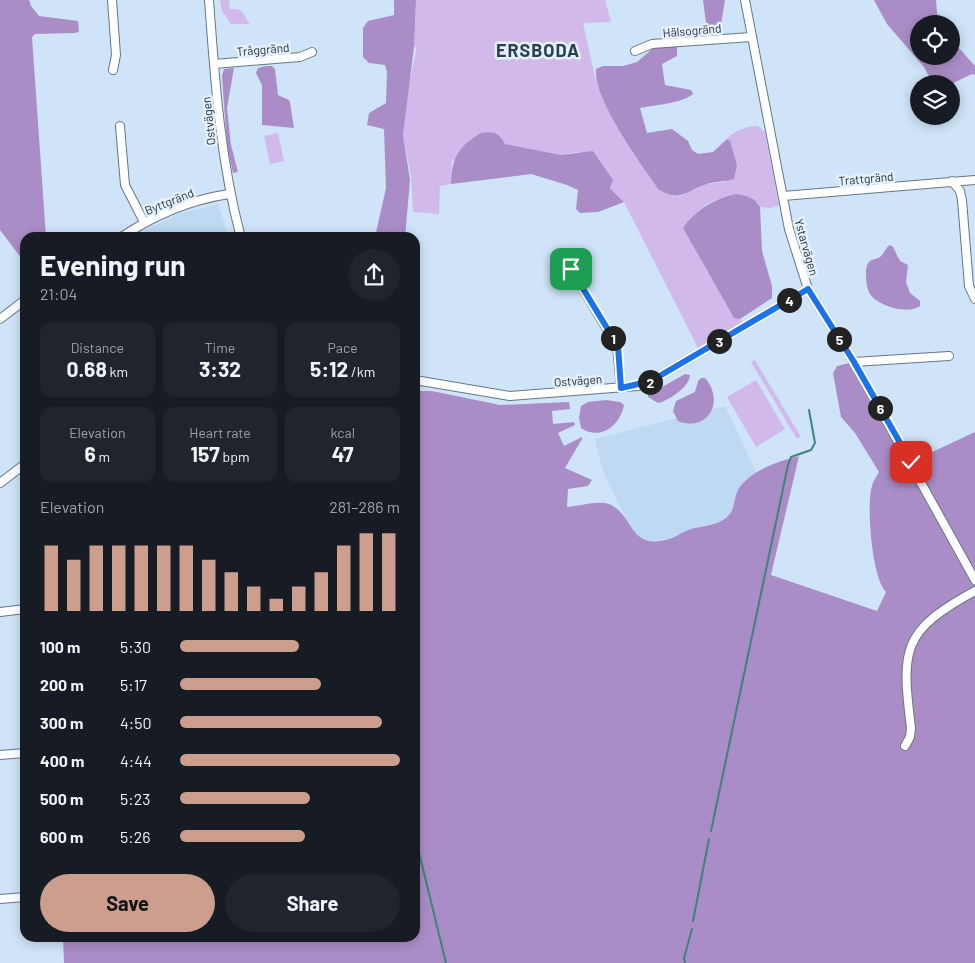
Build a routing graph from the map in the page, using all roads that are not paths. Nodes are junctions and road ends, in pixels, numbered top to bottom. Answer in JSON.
{"nodes":[{"id":1,"x":112,"y":0,"type":"edge"},
{"id":2,"x":210,"y":0,"type":"edge"},
{"id":3,"x":745,"y":0,"type":"edge"},
{"id":4,"x":752,"y":37,"type":"junction"},
{"id":5,"x":635,"y":51,"type":"dead end"},
{"id":6,"x":312,"y":52,"type":"dead end"},
{"id":7,"x":214,"y":64,"type":"junction"},
{"id":8,"x":113,"y":70,"type":"dead end"},
{"id":9,"x":120,"y":126,"type":"dead end"},
{"id":10,"x":975,"y":180,"type":"edge"},
{"id":11,"x":952,"y":181,"type":"junction"},
{"id":12,"x":229,"y":194,"type":"junction"},
{"id":13,"x":783,"y":196,"type":"junction"},
{"id":14,"x":144,"y":222,"type":"junction"},
{"id":15,"x":129,"y":232,"type":"edge"},
{"id":16,"x":239,"y":232,"type":"edge"},
{"id":17,"x":558,"y":256,"type":"dead end"},
{"id":18,"x":808,"y":289,"type":"junction"},
{"id":19,"x":975,"y":298,"type":"edge"},
{"id":20,"x":20,"y":304,"type":"edge"},
{"id":21,"x":0,"y":319,"type":"edge"},
{"id":22,"x":949,"y":356,"type":"dead end"},
{"id":23,"x":854,"y":362,"type":"junction"},
{"id":24,"x":420,"y":381,"type":"edge"},
{"id":25,"x":621,"y":388,"type":"junction"},
{"id":26,"x":20,"y":468,"type":"edge"},
{"id":27,"x":0,"y":483,"type":"edge"},
{"id":28,"x":975,"y":580,"type":"edge"},
{"id":29,"x":975,"y":591,"type":"edge"},
{"id":30,"x":20,"y":610,"type":"edge"},
{"id":31,"x":0,"y":612,"type":"edge"},
{"id":32,"x":905,"y":746,"type":"dead end"},
{"id":33,"x":20,"y":753,"type":"edge"},
{"id":34,"x":0,"y":755,"type":"edge"},
{"id":35,"x":20,"y":897,"type":"edge"},
{"id":36,"x":0,"y":899,"type":"edge"}],
"edges":[{"from":1,"to":8,"type":"street"},
{"from":2,"to":7,"type":"street","name":"Ostvägen"},
{"from":3,"to":4,"type":"street","name":"Ystarvägen"},
{"from":4,"to":5,"type":"street","name":"Hälsogränd"},
{"from":4,"to":13,"type":"street","name":"Ystarvägen"},
{"from":6,"to":7,"type":"street","name":"Tråggränd"},
{"from":7,"to":12,"type":"street","name":"Ostvägen"},
{"from":9,"to":14,"type":"street"},
{"from":10,"to":11,"type":"street","name":"Trattgränd"},
{"from":11,"to":13,"type":"street","name":"Trattgränd"},
{"from":11,"to":19,"type":"street"},
{"from":12,"to":14,"type":"street","name":"Byttgränd"},
{"from":12,"to":16,"type":"street","name":"Ostvägen"},
{"from":13,"to":18,"type":"street","name":"Ystarvägen"},
{"from":14,"to":15,"type":"street","name":"Byttgränd"},
{"from":17,"to":25,"type":"street"},
{"from":18,"to":23,"type":"street","name":"Ystarvägen"},
{"from":18,"to":25,"type":"street","name":"Ostvägen"},
{"from":20,"to":21,"type":"street"},
{"from":22,"to":23,"type":"street"},
{"from":23,"to":28,"type":"street","name":"Ystarvägen"},
{"from":24,"to":25,"type":"street","name":"Ostvägen"},
{"from":26,"to":27,"type":"street"},
{"from":29,"to":32,"type":"street"},
{"from":30,"to":31,"type":"street"},
{"from":33,"to":34,"type":"street"},
{"from":35,"to":36,"type":"street"}]}
